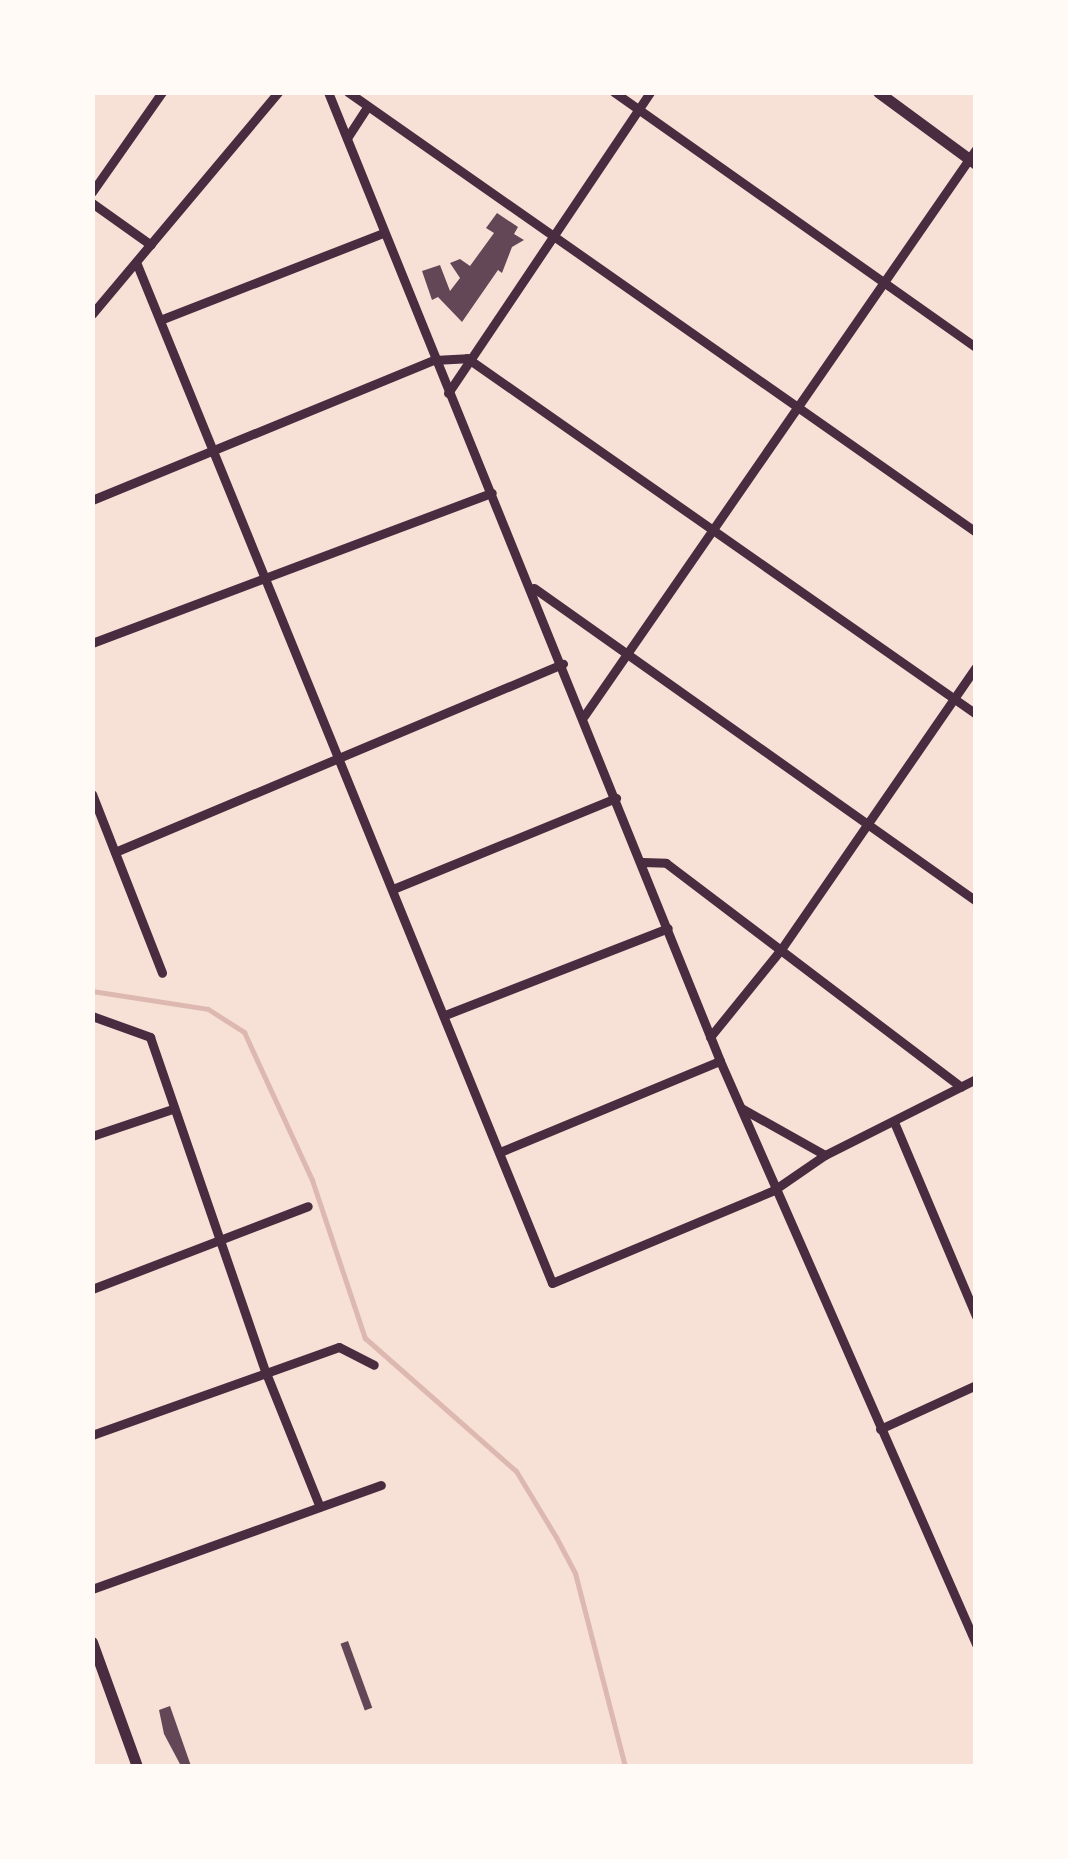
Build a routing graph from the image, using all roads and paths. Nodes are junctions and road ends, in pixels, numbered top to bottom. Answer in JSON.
{"nodes":[{"id":1,"x":162,"y":92,"type":"edge"},
{"id":2,"x":278,"y":92,"type":"edge"},
{"id":3,"x":328,"y":92,"type":"edge"},
{"id":4,"x":348,"y":92,"type":"edge"},
{"id":5,"x":614,"y":92,"type":"edge"},
{"id":6,"x":650,"y":92,"type":"edge"},
{"id":7,"x":878,"y":92,"type":"edge"},
{"id":8,"x":367,"y":107,"type":"junction"},
{"id":9,"x":638,"y":110,"type":"junction"},
{"id":10,"x":347,"y":138,"type":"junction"},
{"id":11,"x":973,"y":157,"type":"edge"},
{"id":12,"x":92,"y":192,"type":"edge"},
{"id":13,"x":92,"y":203,"type":"edge"},
{"id":14,"x":553,"y":231,"type":"junction"},
{"id":15,"x":381,"y":234,"type":"junction"},
{"id":16,"x":151,"y":245,"type":"junction"},
{"id":17,"x":136,"y":262,"type":"junction"},
{"id":18,"x":883,"y":283,"type":"junction"},
{"id":19,"x":92,"y":314,"type":"edge"},
{"id":20,"x":160,"y":320,"type":"junction"},
{"id":21,"x":976,"y":347,"type":"edge"},
{"id":22,"x":467,"y":358,"type":"junction"},
{"id":23,"x":434,"y":360,"type":"junction"},
{"id":24,"x":448,"y":393,"type":"junction"},
{"id":25,"x":797,"y":407,"type":"junction"},
{"id":26,"x":214,"y":454,"type":"junction"},
{"id":27,"x":492,"y":493,"type":"junction"},
{"id":28,"x":92,"y":500,"type":"edge"},
{"id":29,"x":712,"y":531,"type":"junction"},
{"id":30,"x":976,"y":532,"type":"edge"},
{"id":31,"x":264,"y":578,"type":"junction"},
{"id":32,"x":532,"y":586,"type":"junction"},
{"id":33,"x":92,"y":643,"type":"edge"},
{"id":34,"x":628,"y":652,"type":"junction"},
{"id":35,"x":564,"y":664,"type":"junction"},
{"id":36,"x":976,"y":667,"type":"edge"},
{"id":37,"x":953,"y":698,"type":"junction"},
{"id":38,"x":976,"y":714,"type":"edge"},
{"id":39,"x":584,"y":716,"type":"junction"},
{"id":40,"x":338,"y":756,"type":"junction"},
{"id":41,"x":92,"y":794,"type":"edge"},
{"id":42,"x":616,"y":798,"type":"junction"},
{"id":43,"x":867,"y":824,"type":"junction"},
{"id":44,"x":115,"y":852,"type":"junction"},
{"id":45,"x":642,"y":862,"type":"junction"},
{"id":46,"x":392,"y":890,"type":"junction"},
{"id":47,"x":976,"y":901,"type":"edge"},
{"id":48,"x":668,"y":928,"type":"junction"},
{"id":49,"x":782,"y":948,"type":"junction"},
{"id":50,"x":162,"y":973,"type":"dead end"},
{"id":51,"x":445,"y":1014,"type":"junction"},
{"id":52,"x":92,"y":1016,"type":"edge"},
{"id":53,"x":710,"y":1037,"type":"junction"},
{"id":54,"x":720,"y":1061,"type":"junction"},
{"id":55,"x":976,"y":1079,"type":"edge"},
{"id":56,"x":961,"y":1087,"type":"junction"},
{"id":57,"x":741,"y":1108,"type":"junction"},
{"id":58,"x":172,"y":1109,"type":"junction"},
{"id":59,"x":894,"y":1122,"type":"junction"},
{"id":60,"x":92,"y":1136,"type":"edge"},
{"id":61,"x":500,"y":1152,"type":"junction"},
{"id":62,"x":825,"y":1155,"type":"junction"},
{"id":63,"x":774,"y":1190,"type":"junction"},
{"id":64,"x":308,"y":1206,"type":"dead end"},
{"id":65,"x":221,"y":1242,"type":"junction"},
{"id":66,"x":92,"y":1289,"type":"edge"},
{"id":67,"x":976,"y":1316,"type":"edge"},
{"id":68,"x":374,"y":1365,"type":"dead end"},
{"id":69,"x":266,"y":1373,"type":"junction"},
{"id":70,"x":976,"y":1384,"type":"edge"},
{"id":71,"x":880,"y":1430,"type":"junction"},
{"id":72,"x":92,"y":1435,"type":"edge"},
{"id":73,"x":381,"y":1485,"type":"dead end"},
{"id":74,"x":320,"y":1507,"type":"junction"},
{"id":75,"x":92,"y":1589,"type":"edge"},
{"id":76,"x":92,"y":1642,"type":"edge"},
{"id":77,"x":976,"y":1644,"type":"edge"},
{"id":78,"x":137,"y":1766,"type":"edge"}],
"edges":[{"from":1,"to":12,"type":"street"},
{"from":2,"to":16,"type":"street"},
{"from":3,"to":10,"type":"street"},
{"from":4,"to":8,"type":"street"},
{"from":5,"to":9,"type":"street"},
{"from":6,"to":9,"type":"street"},
{"from":7,"to":11,"type":"street"},
{"from":8,"to":10,"type":"street"},
{"from":8,"to":14,"type":"street"},
{"from":9,"to":14,"type":"street"},
{"from":9,"to":18,"type":"street"},
{"from":10,"to":15,"type":"street"},
{"from":11,"to":18,"type":"street"},
{"from":13,"to":16,"type":"street"},
{"from":14,"to":22,"type":"street"},
{"from":14,"to":25,"type":"street"},
{"from":15,"to":20,"type":"street"},
{"from":15,"to":23,"type":"street"},
{"from":16,"to":17,"type":"street"},
{"from":17,"to":19,"type":"street"},
{"from":17,"to":20,"type":"street"},
{"from":18,"to":21,"type":"street"},
{"from":18,"to":25,"type":"street"},
{"from":20,"to":26,"type":"street"},
{"from":22,"to":23,"type":"street"},
{"from":22,"to":24,"type":"street"},
{"from":22,"to":29,"type":"street"},
{"from":23,"to":24,"type":"street"},
{"from":23,"to":26,"type":"street"},
{"from":24,"to":27,"type":"street"},
{"from":25,"to":29,"type":"street"},
{"from":25,"to":30,"type":"street"},
{"from":26,"to":28,"type":"street"},
{"from":26,"to":31,"type":"street"},
{"from":27,"to":31,"type":"street"},
{"from":27,"to":32,"type":"street"},
{"from":29,"to":34,"type":"street"},
{"from":29,"to":37,"type":"street"},
{"from":31,"to":33,"type":"street"},
{"from":31,"to":40,"type":"street"},
{"from":32,"to":34,"type":"street"},
{"from":32,"to":35,"type":"street"},
{"from":34,"to":39,"type":"street"},
{"from":34,"to":43,"type":"street"},
{"from":35,"to":39,"type":"street"},
{"from":35,"to":40,"type":"street"},
{"from":36,"to":37,"type":"street"},
{"from":37,"to":38,"type":"street"},
{"from":37,"to":43,"type":"street"},
{"from":39,"to":42,"type":"street"},
{"from":40,"to":44,"type":"street"},
{"from":40,"to":46,"type":"street"},
{"from":41,"to":44,"type":"street"},
{"from":42,"to":45,"type":"street"},
{"from":42,"to":46,"type":"street"},
{"from":43,"to":47,"type":"street"},
{"from":43,"to":49,"type":"street"},
{"from":44,"to":50,"type":"street"},
{"from":45,"to":48,"type":"street"},
{"from":45,"to":49,"type":"street"},
{"from":46,"to":51,"type":"street"},
{"from":48,"to":51,"type":"street"},
{"from":48,"to":53,"type":"street"},
{"from":49,"to":53,"type":"street"},
{"from":49,"to":56,"type":"street"},
{"from":51,"to":61,"type":"street"},
{"from":52,"to":58,"type":"street"},
{"from":53,"to":54,"type":"street"},
{"from":54,"to":57,"type":"street"},
{"from":54,"to":61,"type":"street"},
{"from":55,"to":56,"type":"street"},
{"from":56,"to":59,"type":"street"},
{"from":57,"to":62,"type":"street"},
{"from":57,"to":63,"type":"street"},
{"from":58,"to":60,"type":"street"},
{"from":58,"to":65,"type":"street"},
{"from":59,"to":62,"type":"street"},
{"from":59,"to":67,"type":"street"},
{"from":61,"to":63,"type":"street"},
{"from":62,"to":63,"type":"street"},
{"from":63,"to":71,"type":"street"},
{"from":64,"to":65,"type":"street"},
{"from":65,"to":66,"type":"street"},
{"from":65,"to":69,"type":"street"},
{"from":68,"to":69,"type":"street"},
{"from":69,"to":72,"type":"street"},
{"from":69,"to":74,"type":"street"},
{"from":70,"to":71,"type":"street"},
{"from":71,"to":77,"type":"street"},
{"from":73,"to":74,"type":"street"},
{"from":74,"to":75,"type":"street"},
{"from":76,"to":78,"type":"street"}]}
